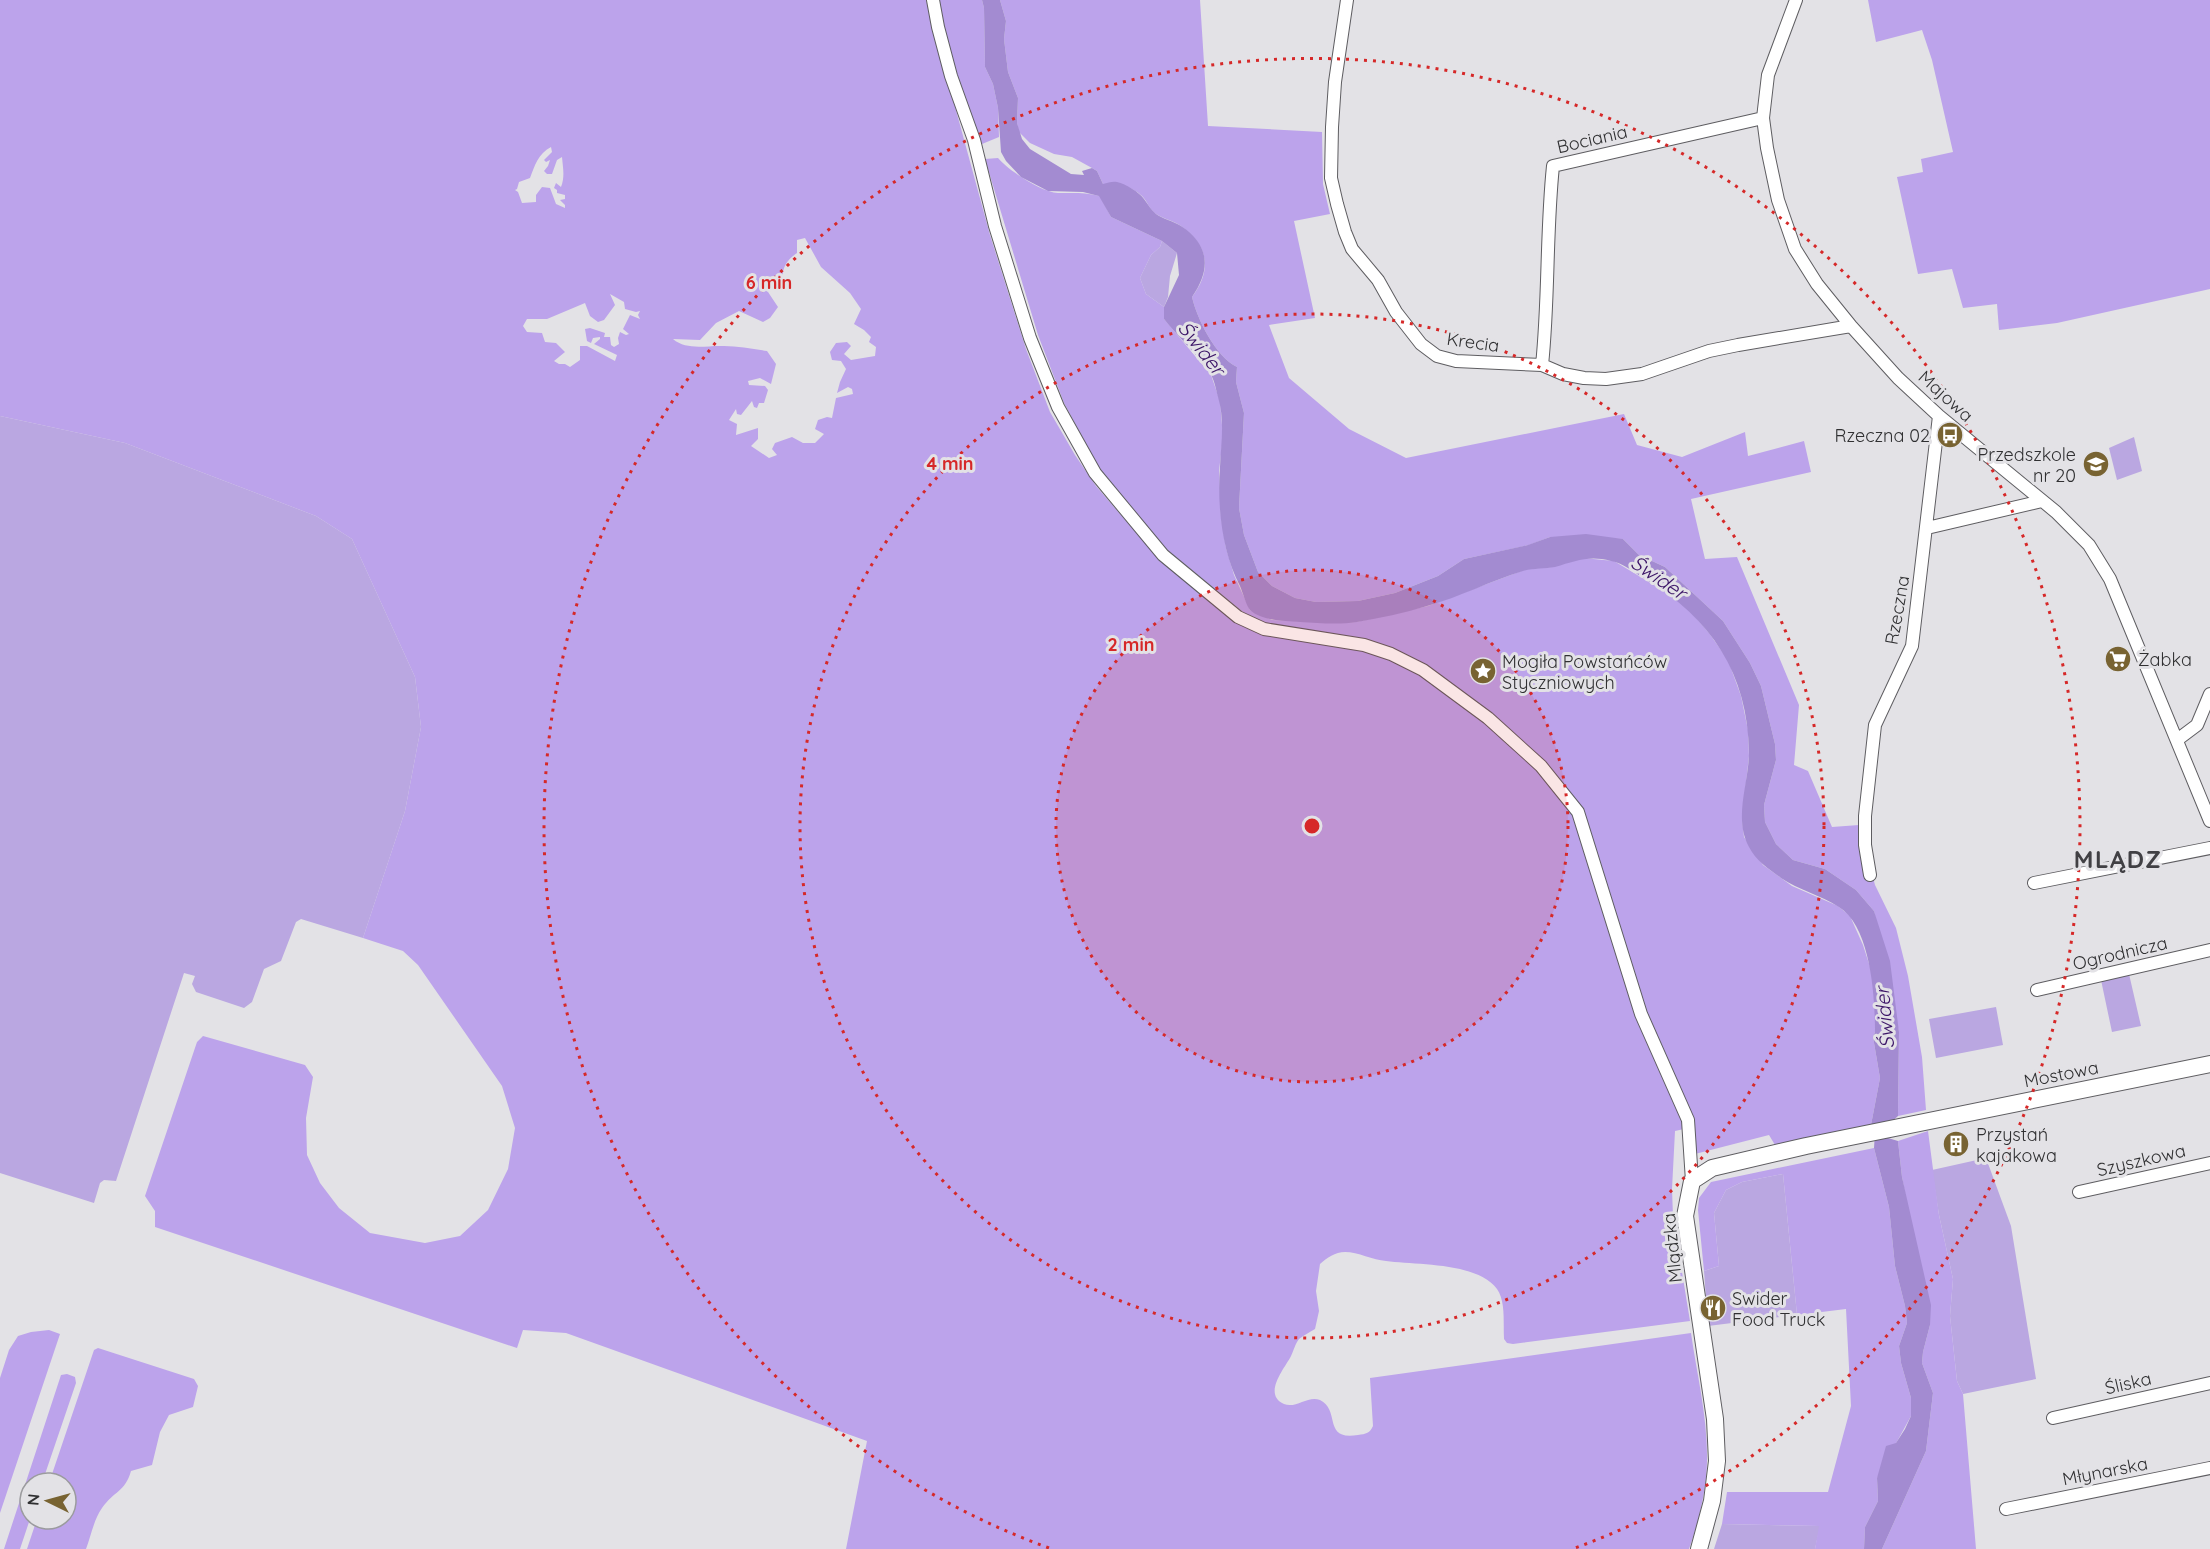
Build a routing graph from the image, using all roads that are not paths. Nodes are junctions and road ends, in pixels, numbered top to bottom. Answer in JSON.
{"nodes":[{"id":1,"x":933,"y":0,"type":"edge"},
{"id":2,"x":1347,"y":0,"type":"edge"},
{"id":3,"x":1796,"y":0,"type":"edge"},
{"id":4,"x":1763,"y":118,"type":"junction"},
{"id":5,"x":1851,"y":326,"type":"junction"},
{"id":6,"x":1542,"y":365,"type":"junction"},
{"id":7,"x":1939,"y":416,"type":"junction"},
{"id":8,"x":2042,"y":501,"type":"junction"},
{"id":9,"x":1927,"y":528,"type":"junction"},
{"id":10,"x":2210,"y":694,"type":"edge"},
{"id":11,"x":2177,"y":740,"type":"junction"},
{"id":12,"x":2210,"y":821,"type":"edge"},
{"id":13,"x":2210,"y":848,"type":"edge"},
{"id":14,"x":1870,"y":875,"type":"dead end"},
{"id":15,"x":2034,"y":883,"type":"dead end"},
{"id":16,"x":2210,"y":950,"type":"edge"},
{"id":17,"x":2037,"y":990,"type":"dead end"},
{"id":18,"x":2210,"y":1064,"type":"edge"},
{"id":19,"x":2210,"y":1163,"type":"edge"},
{"id":20,"x":1692,"y":1181,"type":"junction"},
{"id":21,"x":2079,"y":1192,"type":"dead end"},
{"id":22,"x":2210,"y":1383,"type":"edge"},
{"id":23,"x":2053,"y":1418,"type":"dead end"},
{"id":24,"x":2210,"y":1468,"type":"edge"},
{"id":25,"x":2006,"y":1509,"type":"dead end"},
{"id":26,"x":1699,"y":1549,"type":"edge"}],
"edges":[{"from":1,"to":20,"type":"street"},
{"from":2,"to":6,"type":"street","name":"Krecia"},
{"from":3,"to":4,"type":"street","name":"Majowa"},
{"from":4,"to":5,"type":"street","name":"Majowa"},
{"from":4,"to":6,"type":"street","name":"Bociania"},
{"from":5,"to":6,"type":"street","name":"Krecia"},
{"from":5,"to":7,"type":"street","name":"Majowa"},
{"from":7,"to":8,"type":"street","name":"Majowa"},
{"from":7,"to":9,"type":"street","name":"Rzeczna"},
{"from":8,"to":9,"type":"street"},
{"from":8,"to":11,"type":"street","name":"Majowa"},
{"from":9,"to":14,"type":"street","name":"Rzeczna"},
{"from":10,"to":11,"type":"street"},
{"from":11,"to":12,"type":"street","name":"Majowa"},
{"from":13,"to":15,"type":"street"},
{"from":16,"to":17,"type":"street","name":"Ogrodnicza"},
{"from":18,"to":20,"type":"street","name":"Mostowa"},
{"from":19,"to":21,"type":"street","name":"Szyszkowa"},
{"from":20,"to":26,"type":"street","name":"Mlądzka"},
{"from":22,"to":23,"type":"street","name":"Śliska"},
{"from":24,"to":25,"type":"street","name":"Młynarska"}]}
